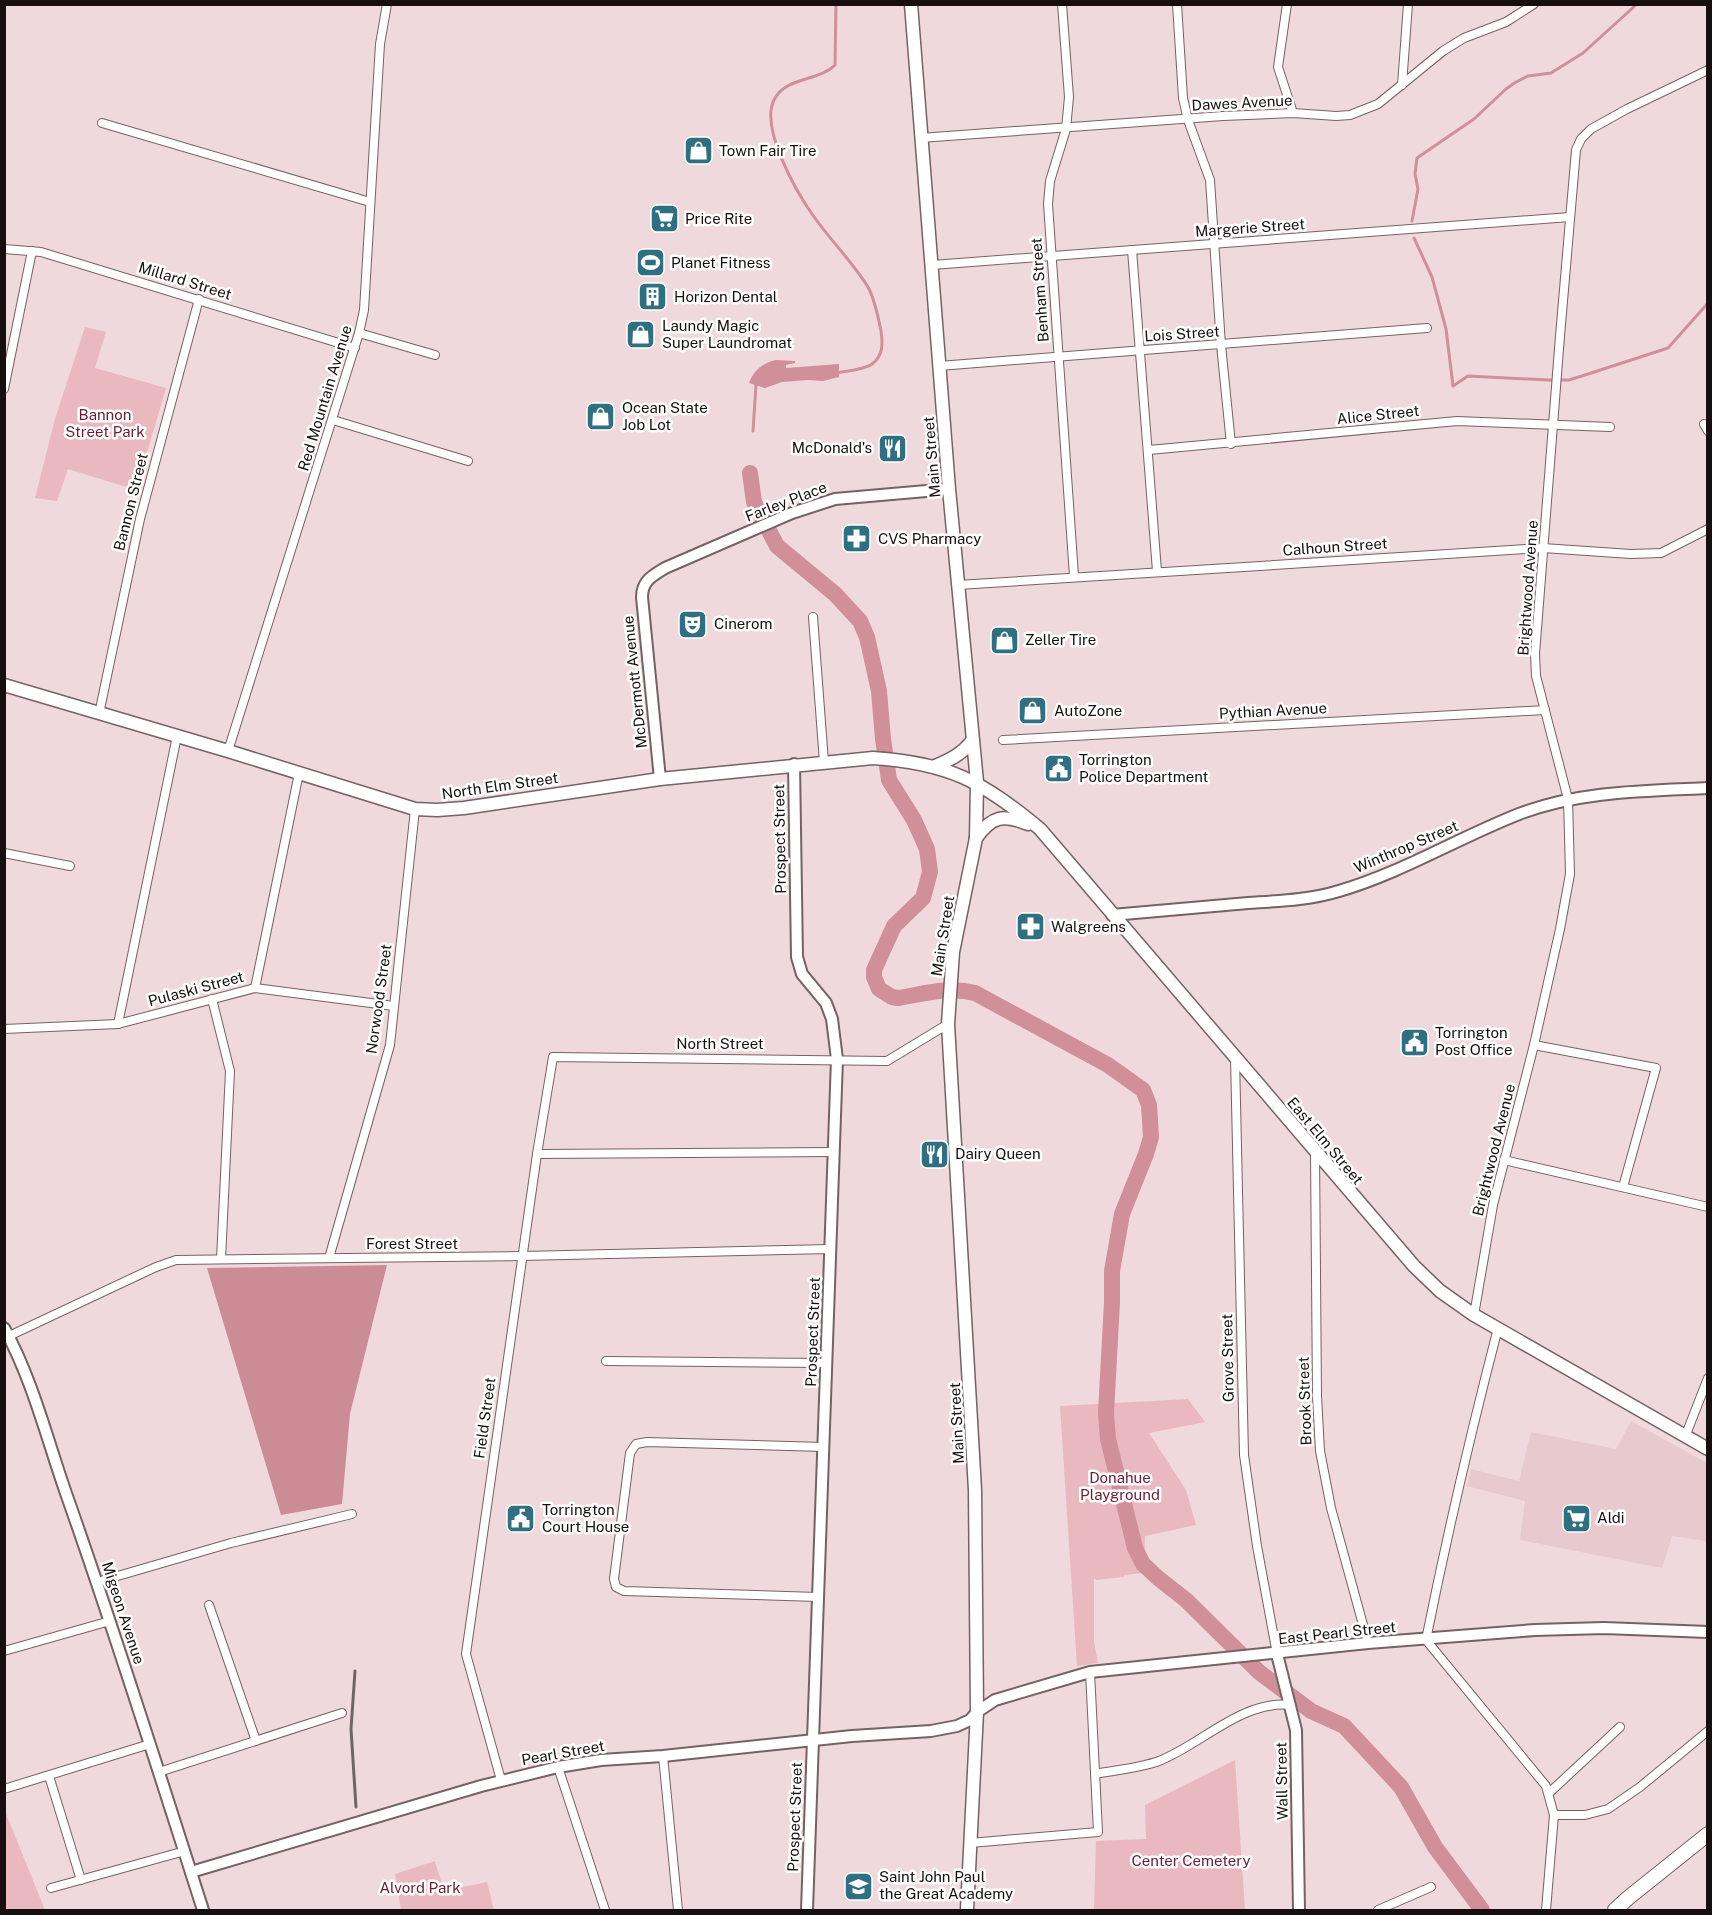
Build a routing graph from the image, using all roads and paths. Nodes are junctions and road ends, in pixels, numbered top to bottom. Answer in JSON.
{"nodes":[{"id":1,"x":387,"y":4,"type":"edge"},
{"id":2,"x":911,"y":4,"type":"edge"},
{"id":3,"x":1062,"y":4,"type":"edge"},
{"id":4,"x":1177,"y":4,"type":"edge"},
{"id":5,"x":1287,"y":4,"type":"edge"},
{"id":6,"x":1408,"y":4,"type":"edge"},
{"id":7,"x":1534,"y":4,"type":"edge"},
{"id":8,"x":1707,"y":70,"type":"edge"},
{"id":9,"x":1402,"y":85,"type":"junction"},
{"id":10,"x":1293,"y":113,"type":"junction"},
{"id":11,"x":1188,"y":120,"type":"junction"},
{"id":12,"x":102,"y":123,"type":"dead end"},
{"id":13,"x":1066,"y":129,"type":"junction"},
{"id":14,"x":920,"y":138,"type":"junction"},
{"id":15,"x":370,"y":202,"type":"junction"},
{"id":16,"x":1570,"y":217,"type":"junction"},
{"id":17,"x":1215,"y":245,"type":"junction"},
{"id":18,"x":4,"y":249,"type":"edge"},
{"id":19,"x":1132,"y":250,"type":"junction"},
{"id":20,"x":33,"y":251,"type":"junction"},
{"id":21,"x":1050,"y":256,"type":"junction"},
{"id":22,"x":932,"y":265,"type":"junction"},
{"id":23,"x":199,"y":299,"type":"junction"},
{"id":24,"x":1427,"y":328,"type":"dead end"},
{"id":25,"x":360,"y":333,"type":"junction"},
{"id":26,"x":1221,"y":345,"type":"junction"},
{"id":27,"x":355,"y":348,"type":"junction"},
{"id":28,"x":1141,"y":351,"type":"junction"},
{"id":29,"x":435,"y":355,"type":"dead end"},
{"id":30,"x":1058,"y":357,"type":"junction"},
{"id":31,"x":939,"y":366,"type":"junction"},
{"id":32,"x":4,"y":389,"type":"edge"},
{"id":33,"x":333,"y":420,"type":"junction"},
{"id":34,"x":1554,"y":426,"type":"junction"},
{"id":35,"x":1610,"y":427,"type":"dead end"},
{"id":36,"x":1231,"y":444,"type":"junction"},
{"id":37,"x":1149,"y":450,"type":"junction"},
{"id":38,"x":468,"y":461,"type":"dead end"},
{"id":39,"x":950,"y":489,"type":"junction"},
{"id":40,"x":1707,"y":529,"type":"edge"},
{"id":41,"x":1544,"y":548,"type":"junction"},
{"id":42,"x":1157,"y":572,"type":"junction"},
{"id":43,"x":1074,"y":576,"type":"junction"},
{"id":44,"x":645,"y":583,"type":"joint"},
{"id":45,"x":958,"y":585,"type":"junction"},
{"id":46,"x":813,"y":617,"type":"dead end"},
{"id":47,"x":4,"y":685,"type":"edge"},
{"id":48,"x":1545,"y":710,"type":"junction"},
{"id":49,"x":99,"y":714,"type":"junction"},
{"id":50,"x":177,"y":736,"type":"junction"},
{"id":51,"x":1003,"y":740,"type":"dead end"},
{"id":52,"x":972,"y":741,"type":"junction"},
{"id":53,"x":228,"y":751,"type":"junction"},
{"id":54,"x":824,"y":762,"type":"junction"},
{"id":55,"x":794,"y":764,"type":"junction"},
{"id":56,"x":935,"y":766,"type":"junction"},
{"id":57,"x":299,"y":773,"type":"junction"},
{"id":58,"x":660,"y":779,"type":"junction"},
{"id":59,"x":977,"y":783,"type":"junction"},
{"id":60,"x":1707,"y":788,"type":"edge"},
{"id":61,"x":1568,"y":799,"type":"junction"},
{"id":62,"x":415,"y":809,"type":"junction"},
{"id":63,"x":1040,"y":829,"type":"junction"},
{"id":64,"x":976,"y":838,"type":"junction"},
{"id":65,"x":4,"y":854,"type":"edge"},
{"id":66,"x":70,"y":866,"type":"dead end"},
{"id":67,"x":1112,"y":915,"type":"junction"},
{"id":68,"x":255,"y":988,"type":"junction"},
{"id":69,"x":212,"y":999,"type":"junction"},
{"id":70,"x":394,"y":1006,"type":"junction"},
{"id":71,"x":118,"y":1023,"type":"junction"},
{"id":72,"x":948,"y":1024,"type":"junction"},
{"id":73,"x":4,"y":1029,"type":"edge"},
{"id":74,"x":1534,"y":1045,"type":"junction"},
{"id":75,"x":553,"y":1057,"type":"joint"},
{"id":76,"x":1234,"y":1058,"type":"junction"},
{"id":77,"x":837,"y":1059,"type":"junction"},
{"id":78,"x":834,"y":1152,"type":"junction"},
{"id":79,"x":1315,"y":1152,"type":"junction"},
{"id":80,"x":537,"y":1154,"type":"junction"},
{"id":81,"x":1504,"y":1160,"type":"junction"},
{"id":82,"x":1623,"y":1187,"type":"junction"},
{"id":83,"x":1707,"y":1207,"type":"edge"},
{"id":84,"x":831,"y":1250,"type":"junction"},
{"id":85,"x":522,"y":1256,"type":"junction"},
{"id":86,"x":221,"y":1258,"type":"junction"},
{"id":87,"x":329,"y":1258,"type":"junction"},
{"id":88,"x":1474,"y":1315,"type":"junction"},
{"id":89,"x":1498,"y":1328,"type":"junction"},
{"id":90,"x":7,"y":1332,"type":"edge"},
{"id":91,"x":606,"y":1361,"type":"dead end"},
{"id":92,"x":826,"y":1363,"type":"junction"},
{"id":93,"x":1707,"y":1378,"type":"edge"},
{"id":94,"x":1685,"y":1437,"type":"junction"},
{"id":95,"x":824,"y":1447,"type":"junction"},
{"id":96,"x":1707,"y":1449,"type":"edge"},
{"id":97,"x":352,"y":1514,"type":"dead end"},
{"id":98,"x":97,"y":1582,"type":"junction"},
{"id":99,"x":818,"y":1598,"type":"junction"},
{"id":100,"x":209,"y":1605,"type":"dead end"},
{"id":101,"x":110,"y":1621,"type":"junction"},
{"id":102,"x":1707,"y":1631,"type":"edge"},
{"id":103,"x":1426,"y":1640,"type":"junction"},
{"id":104,"x":1368,"y":1643,"type":"junction"},
{"id":105,"x":4,"y":1651,"type":"edge"},
{"id":106,"x":1277,"y":1654,"type":"junction"},
{"id":107,"x":1090,"y":1672,"type":"junction"},
{"id":108,"x":1290,"y":1704,"type":"junction"},
{"id":109,"x":977,"y":1712,"type":"junction"},
{"id":110,"x":342,"y":1713,"type":"dead end"},
{"id":111,"x":1620,"y":1726,"type":"dead end"},
{"id":112,"x":1707,"y":1731,"type":"edge"},
{"id":113,"x":256,"y":1741,"type":"junction"},
{"id":114,"x":812,"y":1741,"type":"junction"},
{"id":115,"x":150,"y":1744,"type":"junction"},
{"id":116,"x":663,"y":1756,"type":"junction"},
{"id":117,"x":558,"y":1767,"type":"junction"},
{"id":118,"x":159,"y":1772,"type":"junction"},
{"id":119,"x":1095,"y":1774,"type":"junction"},
{"id":120,"x":48,"y":1776,"type":"junction"},
{"id":121,"x":501,"y":1780,"type":"junction"},
{"id":122,"x":4,"y":1789,"type":"edge"},
{"id":123,"x":1549,"y":1793,"type":"junction"},
{"id":124,"x":1554,"y":1815,"type":"junction"},
{"id":125,"x":1707,"y":1834,"type":"edge"},
{"id":126,"x":970,"y":1843,"type":"junction"},
{"id":127,"x":185,"y":1851,"type":"junction"},
{"id":128,"x":191,"y":1872,"type":"junction"},
{"id":129,"x":81,"y":1880,"type":"junction"},
{"id":130,"x":1431,"y":1887,"type":"dead end"},
{"id":131,"x":51,"y":1888,"type":"dead end"},
{"id":132,"x":203,"y":1911,"type":"edge"},
{"id":133,"x":605,"y":1911,"type":"edge"},
{"id":134,"x":678,"y":1911,"type":"edge"},
{"id":135,"x":807,"y":1911,"type":"edge"},
{"id":136,"x":967,"y":1911,"type":"edge"},
{"id":137,"x":1299,"y":1911,"type":"edge"},
{"id":138,"x":1378,"y":1911,"type":"edge"},
{"id":139,"x":1546,"y":1911,"type":"edge"},
{"id":140,"x":1615,"y":1911,"type":"edge"}],
"edges":[{"from":1,"to":15,"type":"street","name":"Red Mountain Avenue"},
{"from":2,"to":14,"type":"main road","name":"Main Street"},
{"from":3,"to":13,"type":"street","name":"Benham Street"},
{"from":4,"to":11,"type":"street"},
{"from":5,"to":10,"type":"street"},
{"from":6,"to":9,"type":"street"},
{"from":7,"to":9,"type":"street","name":"Dawes Avenue"},
{"from":8,"to":16,"type":"street","name":"Brightwood Avenue"},
{"from":9,"to":10,"type":"street","name":"Dawes Avenue"},
{"from":10,"to":11,"type":"street","name":"Dawes Avenue"},
{"from":11,"to":13,"type":"street","name":"Dawes Avenue"},
{"from":11,"to":17,"type":"street"},
{"from":12,"to":15,"type":"street"},
{"from":13,"to":14,"type":"street","name":"Dawes Avenue"},
{"from":13,"to":21,"type":"street","name":"Benham Street"},
{"from":14,"to":22,"type":"main road","name":"Main Street"},
{"from":15,"to":25,"type":"street","name":"Red Mountain Avenue"},
{"from":16,"to":17,"type":"street","name":"Margerie Street"},
{"from":16,"to":34,"type":"street","name":"Brightwood Avenue"},
{"from":17,"to":19,"type":"street","name":"Margerie Street"},
{"from":17,"to":26,"type":"street"},
{"from":18,"to":20,"type":"street","name":"Millard Street"},
{"from":19,"to":21,"type":"street","name":"Margerie Street"},
{"from":19,"to":28,"type":"street"},
{"from":20,"to":23,"type":"street","name":"Millard Street"},
{"from":20,"to":32,"type":"street"},
{"from":21,"to":22,"type":"street","name":"Margerie Street"},
{"from":21,"to":30,"type":"street","name":"Benham Street"},
{"from":22,"to":31,"type":"main road","name":"Main Street"},
{"from":23,"to":27,"type":"street","name":"Millard Street"},
{"from":23,"to":49,"type":"street","name":"Bannon Street"},
{"from":24,"to":26,"type":"street","name":"Lois Street"},
{"from":25,"to":27,"type":"street","name":"Red Mountain Avenue"},
{"from":25,"to":29,"type":"street"},
{"from":26,"to":28,"type":"street","name":"Lois Street"},
{"from":26,"to":36,"type":"street"},
{"from":27,"to":33,"type":"street","name":"Red Mountain Avenue"},
{"from":28,"to":30,"type":"street","name":"Lois Street"},
{"from":28,"to":37,"type":"street"},
{"from":30,"to":31,"type":"street","name":"Lois Street"},
{"from":30,"to":43,"type":"street","name":"Benham Street"},
{"from":31,"to":39,"type":"main road","name":"Main Street"},
{"from":33,"to":38,"type":"street"},
{"from":33,"to":53,"type":"street","name":"Red Mountain Avenue"},
{"from":34,"to":35,"type":"street","name":"Alice Street"},
{"from":34,"to":36,"type":"street","name":"Alice Street"},
{"from":34,"to":41,"type":"street","name":"Brightwood Avenue"},
{"from":36,"to":37,"type":"street","name":"Alice Street"},
{"from":37,"to":42,"type":"street"},
{"from":39,"to":44,"type":"street","name":"Farley Place"},
{"from":39,"to":45,"type":"main road","name":"Main Street"},
{"from":40,"to":41,"type":"street","name":"Calhoun Street"},
{"from":41,"to":42,"type":"street","name":"Calhoun Street"},
{"from":41,"to":48,"type":"street","name":"Brightwood Avenue"},
{"from":42,"to":43,"type":"street","name":"Calhoun Street"},
{"from":43,"to":45,"type":"street","name":"Calhoun Street"},
{"from":44,"to":58,"type":"street","name":"McDermott Avenue"},
{"from":45,"to":52,"type":"main road","name":"Main Street"},
{"from":46,"to":54,"type":"street"},
{"from":47,"to":49,"type":"main road","name":"North Elm Street"},
{"from":48,"to":51,"type":"street","name":"Pythian Avenue"},
{"from":48,"to":61,"type":"street","name":"Brightwood Avenue"},
{"from":49,"to":50,"type":"main road","name":"North Elm Street"},
{"from":50,"to":53,"type":"main road","name":"North Elm Street"},
{"from":50,"to":71,"type":"street"},
{"from":52,"to":56,"type":"main road"},
{"from":52,"to":59,"type":"main road","name":"Main Street"},
{"from":53,"to":57,"type":"main road","name":"North Elm Street"},
{"from":54,"to":55,"type":"main road","name":"North Elm Street"},
{"from":54,"to":56,"type":"main road","name":"North Elm Street"},
{"from":55,"to":58,"type":"main road","name":"North Elm Street"},
{"from":55,"to":77,"type":"street","name":"Prospect Street"},
{"from":56,"to":59,"type":"main road","name":"North Elm Street"},
{"from":57,"to":62,"type":"main road","name":"North Elm Street"},
{"from":57,"to":68,"type":"street"},
{"from":58,"to":62,"type":"main road","name":"North Elm Street"},
{"from":59,"to":63,"type":"main road","name":"East Elm Street"},
{"from":59,"to":64,"type":"main road","name":"Main Street"},
{"from":60,"to":61,"type":"street","name":"Winthrop Street"},
{"from":61,"to":67,"type":"street","name":"Winthrop Street"},
{"from":61,"to":74,"type":"street","name":"Brightwood Avenue"},
{"from":62,"to":70,"type":"street","name":"Norwood Street"},
{"from":63,"to":64,"type":"main road"},
{"from":63,"to":67,"type":"main road","name":"East Elm Street"},
{"from":64,"to":72,"type":"main road","name":"Main Street"},
{"from":65,"to":66,"type":"street"},
{"from":67,"to":76,"type":"main road","name":"East Elm Street"},
{"from":68,"to":69,"type":"street","name":"Pulaski Street"},
{"from":68,"to":70,"type":"street","name":"Pulaski Street"},
{"from":69,"to":71,"type":"street","name":"Pulaski Street"},
{"from":69,"to":86,"type":"street"},
{"from":70,"to":87,"type":"street","name":"Norwood Street"},
{"from":71,"to":73,"type":"street","name":"Pulaski Street"},
{"from":72,"to":77,"type":"street","name":"North Street"},
{"from":72,"to":109,"type":"main road","name":"Main Street"},
{"from":74,"to":81,"type":"street","name":"Brightwood Avenue"},
{"from":74,"to":82,"type":"street"},
{"from":75,"to":77,"type":"street","name":"North Street"},
{"from":75,"to":80,"type":"street","name":"Field Street"},
{"from":76,"to":79,"type":"main road","name":"East Elm Street"},
{"from":76,"to":106,"type":"street","name":"Grove Street"},
{"from":77,"to":78,"type":"street","name":"Prospect Street"},
{"from":78,"to":80,"type":"street"},
{"from":78,"to":84,"type":"street","name":"Prospect Street"},
{"from":79,"to":88,"type":"main road","name":"East Elm Street"},
{"from":79,"to":104,"type":"street","name":"Brook Street"},
{"from":80,"to":85,"type":"street","name":"Field Street"},
{"from":81,"to":82,"type":"street"},
{"from":81,"to":88,"type":"street","name":"Brightwood Avenue"},
{"from":82,"to":83,"type":"street"},
{"from":84,"to":85,"type":"street","name":"Forest Street"},
{"from":84,"to":92,"type":"street","name":"Prospect Street"},
{"from":85,"to":87,"type":"street","name":"Forest Street"},
{"from":85,"to":121,"type":"street","name":"Field Street"},
{"from":86,"to":87,"type":"street","name":"Forest Street"},
{"from":86,"to":90,"type":"street","name":"Forest Street"},
{"from":88,"to":89,"type":"main road","name":"East Elm Street"},
{"from":89,"to":94,"type":"main road","name":"East Elm Street"},
{"from":89,"to":103,"type":"street"},
{"from":90,"to":98,"type":"street","name":"Migeon Avenue"},
{"from":91,"to":92,"type":"street"},
{"from":92,"to":95,"type":"street","name":"Prospect Street"},
{"from":93,"to":94,"type":"street"},
{"from":94,"to":96,"type":"main road","name":"East Elm Street"},
{"from":95,"to":99,"type":"street","name":"Prospect Street"},
{"from":95,"to":99,"type":"street"},
{"from":97,"to":98,"type":"street"},
{"from":98,"to":101,"type":"street","name":"Migeon Avenue"},
{"from":99,"to":114,"type":"street","name":"Prospect Street"},
{"from":100,"to":113,"type":"street"},
{"from":101,"to":105,"type":"street"},
{"from":101,"to":115,"type":"street","name":"Migeon Avenue"},
{"from":102,"to":103,"type":"street","name":"East Pearl Street"},
{"from":103,"to":104,"type":"street","name":"East Pearl Street"},
{"from":103,"to":123,"type":"street"},
{"from":104,"to":106,"type":"street","name":"East Pearl Street"},
{"from":106,"to":107,"type":"street","name":"East Pearl Street"},
{"from":106,"to":108,"type":"street","name":"Wall Street"},
{"from":107,"to":109,"type":"street","name":"East Pearl Street"},
{"from":107,"to":119,"type":"street"},
{"from":108,"to":119,"type":"street"},
{"from":108,"to":137,"type":"street","name":"Wall Street"},
{"from":109,"to":114,"type":"street","name":"Pearl Street"},
{"from":109,"to":126,"type":"main road","name":"Main Street"},
{"from":110,"to":113,"type":"street"},
{"from":111,"to":123,"type":"street"},
{"from":112,"to":124,"type":"street"},
{"from":113,"to":118,"type":"street"},
{"from":114,"to":116,"type":"street","name":"Pearl Street"},
{"from":114,"to":135,"type":"street","name":"Prospect Street"},
{"from":115,"to":118,"type":"street","name":"Migeon Avenue"},
{"from":115,"to":120,"type":"street"},
{"from":116,"to":117,"type":"street","name":"Pearl Street"},
{"from":116,"to":134,"type":"street"},
{"from":117,"to":121,"type":"street","name":"Pearl Street"},
{"from":117,"to":133,"type":"street"},
{"from":118,"to":127,"type":"street","name":"Migeon Avenue"},
{"from":119,"to":126,"type":"street"},
{"from":120,"to":122,"type":"street"},
{"from":120,"to":129,"type":"street"},
{"from":121,"to":128,"type":"street","name":"Pearl Street"},
{"from":123,"to":124,"type":"street"},
{"from":124,"to":139,"type":"street"},
{"from":125,"to":140,"type":"highway"},
{"from":126,"to":136,"type":"main road","name":"Main Street"},
{"from":127,"to":128,"type":"street","name":"Migeon Avenue"},
{"from":127,"to":129,"type":"street"},
{"from":128,"to":132,"type":"street","name":"Migeon Avenue"},
{"from":129,"to":131,"type":"street"},
{"from":130,"to":138,"type":"street"}]}
